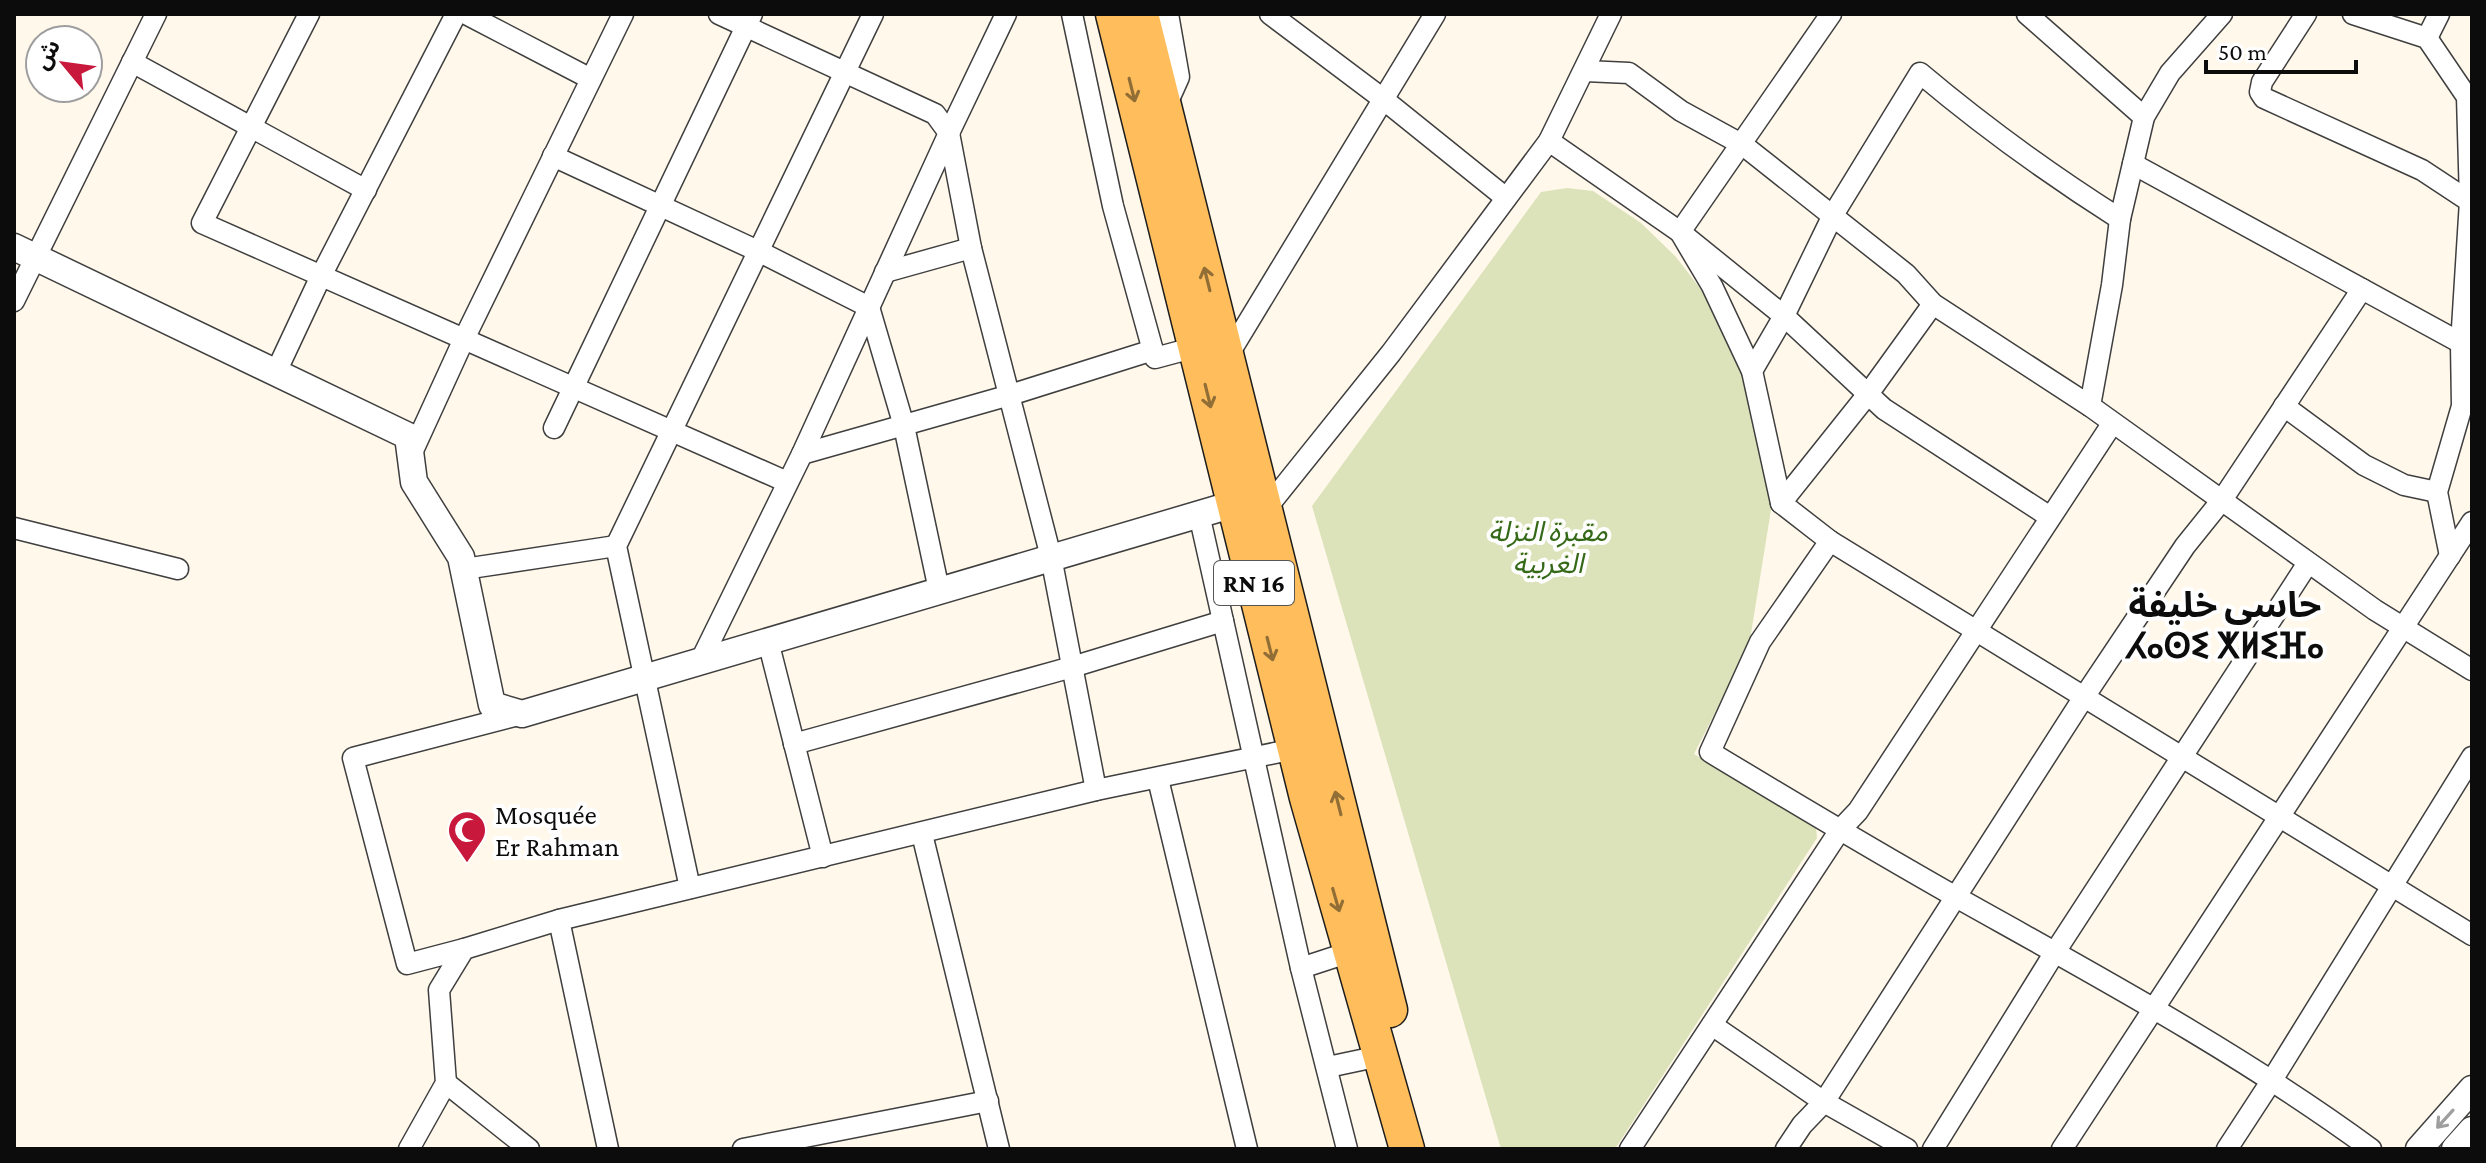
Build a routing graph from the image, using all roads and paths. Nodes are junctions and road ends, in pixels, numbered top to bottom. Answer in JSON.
{"nodes":[{"id":1,"x":156,"y":14,"type":"edge"},
{"id":2,"x":309,"y":14,"type":"edge"},
{"id":3,"x":456,"y":14,"type":"edge"},
{"id":4,"x":466,"y":14,"type":"edge"},
{"id":5,"x":623,"y":14,"type":"edge"},
{"id":6,"x":719,"y":14,"type":"edge"},
{"id":7,"x":873,"y":14,"type":"edge"},
{"id":8,"x":1006,"y":14,"type":"edge"},
{"id":9,"x":1072,"y":14,"type":"edge"},
{"id":10,"x":1113,"y":14,"type":"edge"},
{"id":11,"x":1141,"y":14,"type":"edge"},
{"id":12,"x":1168,"y":14,"type":"edge"},
{"id":13,"x":1270,"y":14,"type":"edge"},
{"id":14,"x":1435,"y":14,"type":"edge"},
{"id":15,"x":1611,"y":14,"type":"edge"},
{"id":16,"x":1831,"y":14,"type":"edge"},
{"id":17,"x":2027,"y":14,"type":"edge"},
{"id":18,"x":2222,"y":14,"type":"edge"},
{"id":19,"x":2306,"y":14,"type":"edge"},
{"id":20,"x":2353,"y":14,"type":"edge"},
{"id":21,"x":2439,"y":14,"type":"edge"},
{"id":22,"x":749,"y":21,"type":"edge"},
{"id":23,"x":2427,"y":38,"type":"junction"},
{"id":24,"x":132,"y":62,"type":"junction"},
{"id":25,"x":1585,"y":71,"type":"junction"},
{"id":26,"x":845,"y":73,"type":"junction"},
{"id":27,"x":591,"y":79,"type":"junction"},
{"id":28,"x":2470,"y":98,"type":"edge"},
{"id":29,"x":1383,"y":99,"type":"junction"},
{"id":30,"x":1165,"y":110,"type":"junction"},
{"id":31,"x":2144,"y":117,"type":"junction"},
{"id":32,"x":251,"y":128,"type":"junction"},
{"id":33,"x":949,"y":133,"type":"junction"},
{"id":34,"x":1549,"y":141,"type":"junction"},
{"id":35,"x":1743,"y":145,"type":"junction"},
{"id":36,"x":553,"y":156,"type":"junction"},
{"id":37,"x":2133,"y":164,"type":"junction"},
{"id":38,"x":366,"y":190,"type":"junction"},
{"id":39,"x":1506,"y":198,"type":"junction"},
{"id":40,"x":2471,"y":202,"type":"edge"},
{"id":41,"x":662,"y":205,"type":"junction"},
{"id":42,"x":1833,"y":215,"type":"junction"},
{"id":43,"x":2120,"y":219,"type":"junction"},
{"id":44,"x":1680,"y":232,"type":"junction"},
{"id":45,"x":971,"y":248,"type":"junction"},
{"id":46,"x":25,"y":252,"type":"edge"},
{"id":47,"x":760,"y":252,"type":"junction"},
{"id":48,"x":885,"y":272,"type":"junction"},
{"id":49,"x":321,"y":276,"type":"junction"},
{"id":50,"x":2362,"y":289,"type":"junction"},
{"id":51,"x":14,"y":301,"type":"edge"},
{"id":52,"x":1933,"y":304,"type":"junction"},
{"id":53,"x":869,"y":307,"type":"junction"},
{"id":54,"x":1784,"y":316,"type":"junction"},
{"id":55,"x":464,"y":339,"type":"junction"},
{"id":56,"x":2467,"y":346,"type":"edge"},
{"id":57,"x":1153,"y":350,"type":"junction"},
{"id":58,"x":1211,"y":352,"type":"junction"},
{"id":59,"x":1752,"y":371,"type":"junction"},
{"id":60,"x":276,"y":372,"type":"junction"},
{"id":61,"x":572,"y":387,"type":"junction"},
{"id":62,"x":1868,"y":394,"type":"junction"},
{"id":63,"x":1010,"y":395,"type":"junction"},
{"id":64,"x":2090,"y":406,"type":"junction"},
{"id":65,"x":2284,"y":406,"type":"junction"},
{"id":66,"x":2112,"y":424,"type":"junction"},
{"id":67,"x":904,"y":426,"type":"junction"},
{"id":68,"x":554,"y":428,"type":"dead end"},
{"id":69,"x":671,"y":430,"type":"junction"},
{"id":70,"x":802,"y":454,"type":"junction"},
{"id":71,"x":410,"y":457,"type":"junction"},
{"id":72,"x":787,"y":482,"type":"junction"},
{"id":73,"x":2437,"y":492,"type":"junction"},
{"id":74,"x":2222,"y":500,"type":"junction"},
{"id":75,"x":1781,"y":503,"type":"junction"},
{"id":76,"x":1250,"y":507,"type":"junction"},
{"id":77,"x":1199,"y":514,"type":"junction"},
{"id":78,"x":2050,"y":517,"type":"junction"},
{"id":79,"x":2472,"y":522,"type":"edge"},
{"id":80,"x":14,"y":528,"type":"edge"},
{"id":81,"x":1830,"y":541,"type":"junction"},
{"id":82,"x":616,"y":546,"type":"junction"},
{"id":83,"x":2450,"y":556,"type":"junction"},
{"id":84,"x":1051,"y":557,"type":"junction"},
{"id":85,"x":2308,"y":563,"type":"junction"},
{"id":86,"x":178,"y":569,"type":"dead end"},
{"id":87,"x":464,"y":569,"type":"junction"},
{"id":88,"x":939,"y":590,"type":"junction"},
{"id":89,"x":1223,"y":621,"type":"junction"},
{"id":90,"x":2403,"y":628,"type":"junction"},
{"id":91,"x":1976,"y":631,"type":"junction"},
{"id":92,"x":768,"y":641,"type":"junction"},
{"id":93,"x":701,"y":660,"type":"junction"},
{"id":94,"x":1072,"y":667,"type":"junction"},
{"id":95,"x":2472,"y":670,"type":"edge"},
{"id":96,"x":644,"y":677,"type":"junction"},
{"id":97,"x":2084,"y":697,"type":"junction"},
{"id":98,"x":522,"y":714,"type":"junction"},
{"id":99,"x":794,"y":744,"type":"junction"},
{"id":100,"x":1309,"y":746,"type":"junction"},
{"id":101,"x":2180,"y":756,"type":"junction"},
{"id":102,"x":2472,"y":757,"type":"edge"},
{"id":103,"x":1254,"y":758,"type":"junction"},
{"id":104,"x":1158,"y":779,"type":"junction"},
{"id":105,"x":1096,"y":790,"type":"junction"},
{"id":106,"x":2279,"y":817,"type":"junction"},
{"id":107,"x":1840,"y":830,"type":"junction"},
{"id":108,"x":922,"y":834,"type":"junction"},
{"id":109,"x":823,"y":857,"type":"junction"},
{"id":110,"x":2393,"y":887,"type":"junction"},
{"id":111,"x":690,"y":888,"type":"junction"},
{"id":112,"x":1954,"y":896,"type":"junction"},
{"id":113,"x":559,"y":920,"type":"junction"},
{"id":114,"x":2472,"y":935,"type":"edge"},
{"id":115,"x":464,"y":949,"type":"junction"},
{"id":116,"x":1350,"y":952,"type":"junction"},
{"id":117,"x":2055,"y":952,"type":"junction"},
{"id":118,"x":1301,"y":968,"type":"junction"},
{"id":119,"x":2153,"y":1009,"type":"junction"},
{"id":120,"x":1712,"y":1025,"type":"junction"},
{"id":121,"x":1380,"y":1056,"type":"junction"},
{"id":122,"x":1328,"y":1067,"type":"junction"},
{"id":123,"x":2272,"y":1080,"type":"junction"},
{"id":124,"x":446,"y":1083,"type":"junction"},
{"id":125,"x":2472,"y":1089,"type":"edge"},
{"id":126,"x":988,"y":1101,"type":"junction"},
{"id":127,"x":1824,"y":1102,"type":"junction"},
{"id":128,"x":2472,"y":1130,"type":"edge"},
{"id":129,"x":409,"y":1149,"type":"edge"},
{"id":130,"x":529,"y":1149,"type":"edge"},
{"id":131,"x":608,"y":1149,"type":"edge"},
{"id":132,"x":743,"y":1149,"type":"edge"},
{"id":133,"x":999,"y":1149,"type":"edge"},
{"id":134,"x":1247,"y":1149,"type":"edge"},
{"id":135,"x":1347,"y":1149,"type":"edge"},
{"id":136,"x":1407,"y":1149,"type":"edge"},
{"id":137,"x":1430,"y":1149,"type":"edge"},
{"id":138,"x":1630,"y":1149,"type":"edge"},
{"id":139,"x":1786,"y":1149,"type":"edge"},
{"id":140,"x":1907,"y":1149,"type":"edge"},
{"id":141,"x":1933,"y":1149,"type":"edge"},
{"id":142,"x":2062,"y":1149,"type":"edge"},
{"id":143,"x":2227,"y":1149,"type":"edge"},
{"id":144,"x":2371,"y":1149,"type":"edge"},
{"id":145,"x":2419,"y":1149,"type":"edge"},
{"id":146,"x":2455,"y":1149,"type":"edge"}],
"edges":[{"from":1,"to":24,"type":"street"},
{"from":2,"to":32,"type":"street"},
{"from":3,"to":38,"type":"street"},
{"from":4,"to":27,"type":"street"},
{"from":5,"to":27,"type":"street"},
{"from":6,"to":22,"type":"street"},
{"from":7,"to":26,"type":"street"},
{"from":8,"to":33,"type":"street"},
{"from":9,"to":57,"type":"street"},
{"from":10,"to":58,"type":"main road","number":"RN 16","one_way":true},
{"from":11,"to":30,"type":"main road","number":"RN 16"},
{"from":12,"to":30,"type":"street"},
{"from":13,"to":29,"type":"street"},
{"from":14,"to":29,"type":"street"},
{"from":15,"to":25,"type":"street"},
{"from":16,"to":35,"type":"street"},
{"from":17,"to":31,"type":"street"},
{"from":18,"to":31,"type":"street"},
{"from":19,"to":40,"type":"street"},
{"from":20,"to":23,"type":"street"},
{"from":21,"to":23,"type":"street"},
{"from":22,"to":26,"type":"street"},
{"from":22,"to":41,"type":"street"},
{"from":23,"to":28,"type":"street"},
{"from":24,"to":32,"type":"street"},
{"from":24,"to":46,"type":"street"},
{"from":25,"to":34,"type":"street"},
{"from":25,"to":35,"type":"street"},
{"from":26,"to":33,"type":"street"},
{"from":26,"to":47,"type":"street"},
{"from":27,"to":36,"type":"street"},
{"from":28,"to":40,"type":"street"},
{"from":29,"to":39,"type":"street"},
{"from":29,"to":58,"type":"street"},
{"from":58,"to":30,"type":"main road","number":"RN 16","one_way":true},
{"from":31,"to":37,"type":"street"},
{"from":32,"to":38,"type":"street"},
{"from":32,"to":49,"type":"street"},
{"from":33,"to":45,"type":"street"},
{"from":33,"to":48,"type":"street"},
{"from":34,"to":39,"type":"street"},
{"from":34,"to":44,"type":"street"},
{"from":35,"to":42,"type":"street"},
{"from":35,"to":44,"type":"street"},
{"from":36,"to":41,"type":"street"},
{"from":36,"to":55,"type":"street"},
{"from":37,"to":43,"type":"street"},
{"from":37,"to":50,"type":"street"},
{"from":38,"to":49,"type":"street"},
{"from":39,"to":76,"type":"street"},
{"from":40,"to":56,"type":"street"},
{"from":41,"to":47,"type":"street"},
{"from":41,"to":61,"type":"street"},
{"from":42,"to":43,"type":"street"},
{"from":42,"to":52,"type":"street"},
{"from":42,"to":54,"type":"street"},
{"from":43,"to":64,"type":"street"},
{"from":44,"to":54,"type":"street"},
{"from":44,"to":59,"type":"street"},
{"from":45,"to":48,"type":"street"},
{"from":45,"to":63,"type":"street"},
{"from":46,"to":51,"type":"street"},
{"from":46,"to":60,"type":"street"},
{"from":47,"to":53,"type":"street"},
{"from":47,"to":69,"type":"street"},
{"from":48,"to":53,"type":"street"},
{"from":49,"to":55,"type":"street"},
{"from":49,"to":60,"type":"street"},
{"from":50,"to":56,"type":"street"},
{"from":50,"to":65,"type":"street"},
{"from":52,"to":62,"type":"street"},
{"from":52,"to":64,"type":"street"},
{"from":53,"to":67,"type":"street"},
{"from":53,"to":70,"type":"street"},
{"from":54,"to":59,"type":"street"},
{"from":54,"to":62,"type":"street"},
{"from":55,"to":61,"type":"street"},
{"from":55,"to":71,"type":"street"},
{"from":56,"to":73,"type":"street"},
{"from":57,"to":58,"type":"street"},
{"from":57,"to":63,"type":"street"},
{"from":58,"to":76,"type":"main road","number":"RN 16"},
{"from":59,"to":75,"type":"street"},
{"from":60,"to":71,"type":"street"},
{"from":61,"to":68,"type":"street"},
{"from":61,"to":69,"type":"street"},
{"from":62,"to":75,"type":"street"},
{"from":62,"to":78,"type":"street"},
{"from":63,"to":67,"type":"street"},
{"from":63,"to":84,"type":"street"},
{"from":64,"to":66,"type":"street"},
{"from":65,"to":73,"type":"street"},
{"from":65,"to":74,"type":"street"},
{"from":66,"to":74,"type":"street"},
{"from":66,"to":78,"type":"street"},
{"from":67,"to":70,"type":"street"},
{"from":67,"to":88,"type":"street"},
{"from":69,"to":72,"type":"street"},
{"from":69,"to":82,"type":"street"},
{"from":70,"to":72,"type":"street"},
{"from":71,"to":87,"type":"street"},
{"from":72,"to":93,"type":"street"},
{"from":73,"to":83,"type":"street"},
{"from":74,"to":85,"type":"street"},
{"from":74,"to":97,"type":"street"},
{"from":75,"to":81,"type":"street"},
{"from":76,"to":77,"type":"street"},
{"from":76,"to":100,"type":"main road","number":"RN 16"},
{"from":77,"to":84,"type":"street"},
{"from":77,"to":89,"type":"street"},
{"from":78,"to":91,"type":"street"},
{"from":79,"to":83,"type":"street"},
{"from":80,"to":86,"type":"street"},
{"from":81,"to":91,"type":"street"},
{"from":81,"to":107,"type":"street"},
{"from":82,"to":87,"type":"street"},
{"from":82,"to":96,"type":"street"},
{"from":83,"to":90,"type":"street"},
{"from":84,"to":88,"type":"street"},
{"from":84,"to":94,"type":"street"},
{"from":85,"to":90,"type":"street"},
{"from":85,"to":101,"type":"street"},
{"from":87,"to":98,"type":"street"},
{"from":88,"to":92,"type":"street"},
{"from":89,"to":94,"type":"street"},
{"from":89,"to":103,"type":"street"},
{"from":90,"to":95,"type":"street"},
{"from":90,"to":106,"type":"street"},
{"from":91,"to":97,"type":"street"},
{"from":91,"to":107,"type":"street"},
{"from":92,"to":93,"type":"street"},
{"from":92,"to":99,"type":"street"},
{"from":93,"to":96,"type":"street"},
{"from":94,"to":99,"type":"street"},
{"from":94,"to":105,"type":"street"},
{"from":96,"to":98,"type":"street"},
{"from":96,"to":111,"type":"street"},
{"from":97,"to":101,"type":"street"},
{"from":97,"to":112,"type":"street"},
{"from":98,"to":115,"type":"street"},
{"from":99,"to":109,"type":"street"},
{"from":100,"to":103,"type":"street"},
{"from":100,"to":116,"type":"main road","number":"RN 16","one_way":true},
{"from":137,"to":100,"type":"main road","number":"RN 16","one_way":true},
{"from":101,"to":106,"type":"street"},
{"from":101,"to":117,"type":"street"},
{"from":102,"to":110,"type":"street"},
{"from":103,"to":104,"type":"street"},
{"from":103,"to":118,"type":"street"},
{"from":104,"to":105,"type":"street"},
{"from":104,"to":134,"type":"street"},
{"from":105,"to":108,"type":"street"},
{"from":106,"to":110,"type":"street"},
{"from":106,"to":119,"type":"street"},
{"from":107,"to":112,"type":"street"},
{"from":107,"to":120,"type":"street"},
{"from":108,"to":109,"type":"street"},
{"from":108,"to":126,"type":"street"},
{"from":109,"to":111,"type":"street"},
{"from":110,"to":114,"type":"street"},
{"from":110,"to":123,"type":"street"},
{"from":111,"to":113,"type":"street"},
{"from":112,"to":117,"type":"street"},
{"from":112,"to":127,"type":"street"},
{"from":113,"to":115,"type":"street"},
{"from":113,"to":131,"type":"street"},
{"from":115,"to":124,"type":"street"},
{"from":116,"to":118,"type":"street"},
{"from":116,"to":121,"type":"main road","number":"RN 16"},
{"from":117,"to":119,"type":"street"},
{"from":117,"to":141,"type":"street"},
{"from":118,"to":122,"type":"street"},
{"from":119,"to":123,"type":"street"},
{"from":119,"to":142,"type":"street"},
{"from":120,"to":127,"type":"street"},
{"from":120,"to":138,"type":"street"},
{"from":121,"to":122,"type":"street"},
{"from":121,"to":136,"type":"main road","number":"RN 16"},
{"from":122,"to":135,"type":"street"},
{"from":123,"to":143,"type":"street"},
{"from":123,"to":144,"type":"street"},
{"from":124,"to":129,"type":"street"},
{"from":124,"to":130,"type":"street"},
{"from":125,"to":145,"type":"street","one_way":true},
{"from":126,"to":132,"type":"street"},
{"from":126,"to":133,"type":"street"},
{"from":127,"to":139,"type":"street"},
{"from":127,"to":140,"type":"street"},
{"from":128,"to":146,"type":"street"}]}
